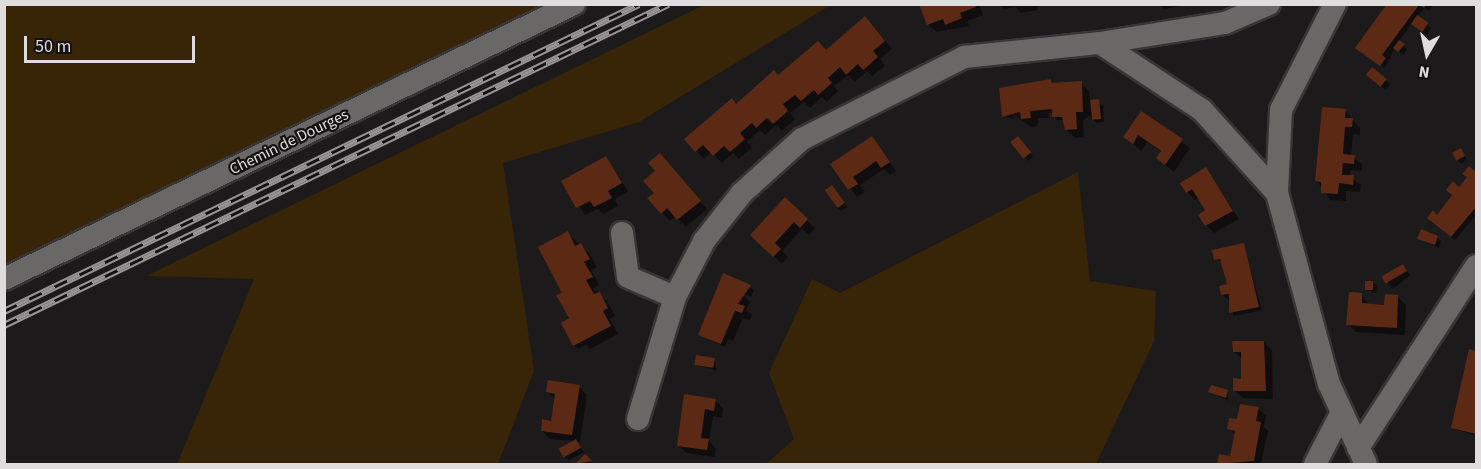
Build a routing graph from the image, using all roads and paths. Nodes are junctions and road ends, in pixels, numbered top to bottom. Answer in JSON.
{"nodes":[{"id":1,"x":574,"y":4,"type":"edge"},
{"id":2,"x":1269,"y":4,"type":"edge"},
{"id":3,"x":1335,"y":4,"type":"edge"},
{"id":4,"x":1100,"y":42,"type":"junction"},
{"id":5,"x":1277,"y":193,"type":"junction"},
{"id":6,"x":622,"y":233,"type":"dead end"},
{"id":7,"x":1476,"y":266,"type":"edge"},
{"id":8,"x":4,"y":279,"type":"edge"},
{"id":9,"x":675,"y":297,"type":"junction"},
{"id":10,"x":1341,"y":414,"type":"junction"},
{"id":11,"x":638,"y":419,"type":"dead end"},
{"id":12,"x":1362,"y":456,"type":"edge"},
{"id":13,"x":1315,"y":465,"type":"edge"}],
"edges":[{"from":1,"to":8,"type":"street","name":"Chemin de Dourges"},
{"from":2,"to":4,"type":"street"},
{"from":3,"to":5,"type":"street"},
{"from":4,"to":5,"type":"street"},
{"from":4,"to":9,"type":"street"},
{"from":5,"to":10,"type":"street"},
{"from":6,"to":9,"type":"street"},
{"from":7,"to":12,"type":"street"},
{"from":9,"to":11,"type":"street"},
{"from":10,"to":12,"type":"street"},
{"from":10,"to":13,"type":"street"}]}
